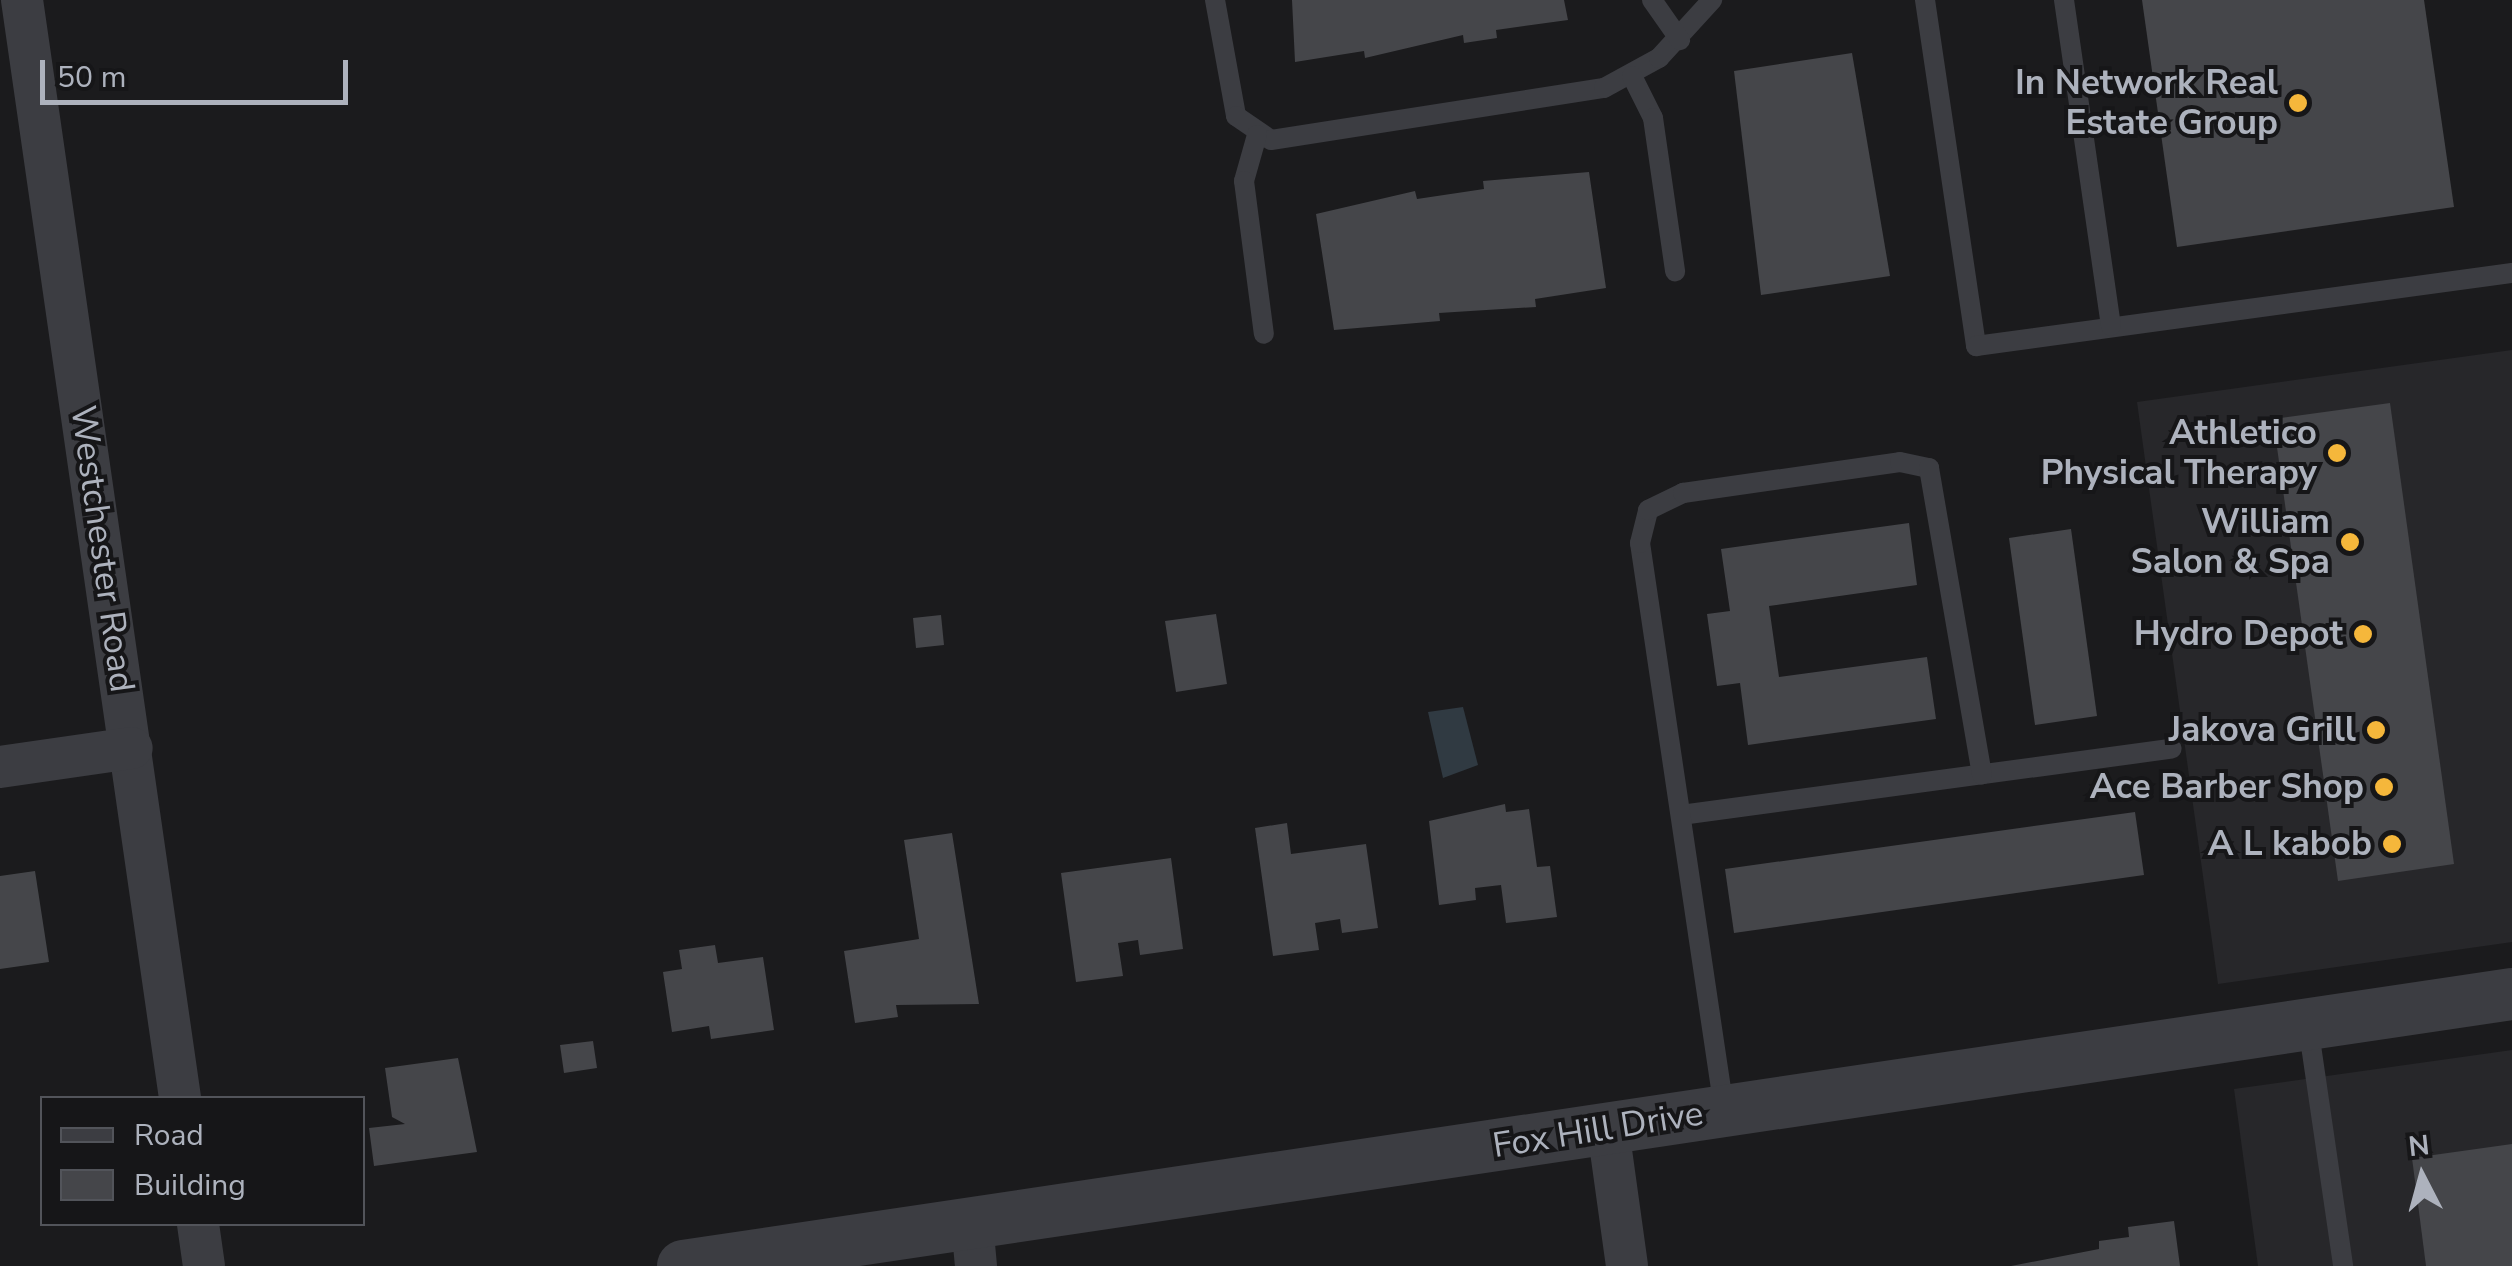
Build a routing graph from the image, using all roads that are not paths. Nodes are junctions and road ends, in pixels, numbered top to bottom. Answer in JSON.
{"nodes":[{"id":1,"x":22,"y":0,"type":"edge"},
{"id":2,"x":1215,"y":0,"type":"edge"},
{"id":3,"x":1652,"y":0,"type":"edge"},
{"id":4,"x":1712,"y":0,"type":"edge"},
{"id":5,"x":1925,"y":0,"type":"edge"},
{"id":6,"x":2064,"y":0,"type":"edge"},
{"id":7,"x":1680,"y":40,"type":"junction"},
{"id":8,"x":1632,"y":76,"type":"junction"},
{"id":9,"x":1257,"y":135,"type":"junction"},
{"id":10,"x":1675,"y":271,"type":"dead end"},
{"id":11,"x":2512,"y":273,"type":"edge"},
{"id":12,"x":2111,"y":326,"type":"junction"},
{"id":13,"x":1264,"y":334,"type":"dead end"},
{"id":14,"x":132,"y":748,"type":"junction"},
{"id":15,"x":2172,"y":749,"type":"dead end"},
{"id":16,"x":0,"y":767,"type":"edge"},
{"id":17,"x":1982,"y":774,"type":"junction"},
{"id":18,"x":1680,"y":815,"type":"junction"},
{"id":19,"x":2512,"y":994,"type":"edge"},
{"id":20,"x":2308,"y":1023,"type":"junction"},
{"id":21,"x":180,"y":1096,"type":"edge"},
{"id":22,"x":1724,"y":1111,"type":"junction"},
{"id":23,"x":1608,"y":1128,"type":"junction"},
{"id":24,"x":198,"y":1226,"type":"edge"},
{"id":25,"x":974,"y":1244,"type":"edge"},
{"id":26,"x":204,"y":1266,"type":"edge"},
{"id":27,"x":683,"y":1266,"type":"edge"},
{"id":28,"x":1627,"y":1266,"type":"edge"},
{"id":29,"x":2343,"y":1266,"type":"edge"}],
"edges":[{"from":1,"to":14,"type":"street","name":"Westchester Road"},
{"from":2,"to":9,"type":"lane"},
{"from":3,"to":7,"type":"lane"},
{"from":4,"to":7,"type":"lane"},
{"from":5,"to":12,"type":"lane"},
{"from":6,"to":12,"type":"lane"},
{"from":7,"to":8,"type":"lane"},
{"from":8,"to":9,"type":"lane"},
{"from":8,"to":10,"type":"lane"},
{"from":9,"to":13,"type":"lane"},
{"from":11,"to":12,"type":"lane"},
{"from":14,"to":16,"type":"street"},
{"from":14,"to":21,"type":"street","name":"Westchester Road"},
{"from":15,"to":17,"type":"lane"},
{"from":17,"to":18,"type":"lane"},
{"from":17,"to":18,"type":"lane"},
{"from":18,"to":22,"type":"lane"},
{"from":19,"to":20,"type":"street","name":"Fox Hill Drive"},
{"from":20,"to":22,"type":"street","name":"Fox Hill Drive"},
{"from":20,"to":29,"type":"lane"},
{"from":22,"to":23,"type":"street","name":"Fox Hill Drive"},
{"from":23,"to":25,"type":"street","name":"Fox Hill Drive"},
{"from":23,"to":28,"type":"street"},
{"from":24,"to":26,"type":"street"},
{"from":25,"to":27,"type":"street","name":"Fox Hill Drive"}]}
